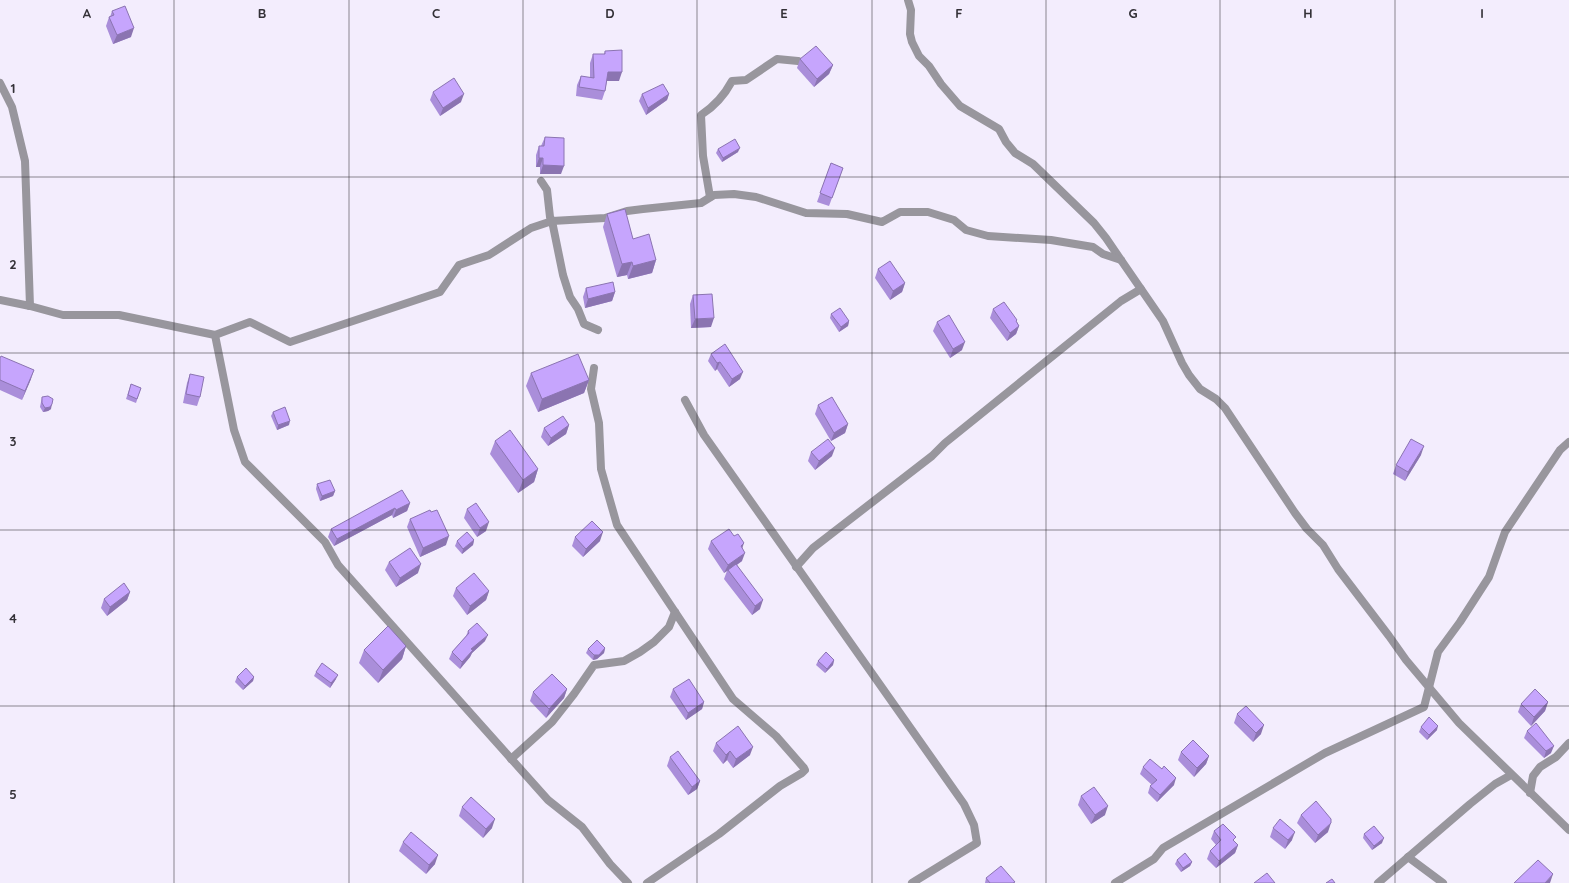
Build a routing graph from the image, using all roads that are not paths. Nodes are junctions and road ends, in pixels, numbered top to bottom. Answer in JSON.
{"nodes":[{"id":1,"x":908,"y":0,"type":"edge"},
{"id":2,"x":798,"y":61,"type":"dead end"},
{"id":3,"x":0,"y":83,"type":"edge"},
{"id":4,"x":541,"y":181,"type":"dead end"},
{"id":5,"x":710,"y":197,"type":"junction"},
{"id":6,"x":552,"y":221,"type":"junction"},
{"id":7,"x":1121,"y":260,"type":"junction"},
{"id":8,"x":1141,"y":289,"type":"junction"},
{"id":9,"x":0,"y":300,"type":"edge"},
{"id":10,"x":30,"y":306,"type":"junction"},
{"id":11,"x":598,"y":330,"type":"dead end"},
{"id":12,"x":215,"y":335,"type":"junction"},
{"id":13,"x":594,"y":368,"type":"dead end"},
{"id":14,"x":685,"y":400,"type":"dead end"},
{"id":15,"x":1569,"y":442,"type":"edge"},
{"id":16,"x":796,"y":567,"type":"junction"},
{"id":17,"x":675,"y":612,"type":"junction"},
{"id":18,"x":1428,"y":687,"type":"junction"},
{"id":19,"x":1569,"y":743,"type":"edge"},
{"id":20,"x":511,"y":759,"type":"junction"},
{"id":21,"x":1511,"y":775,"type":"junction"},
{"id":22,"x":1530,"y":793,"type":"junction"},
{"id":23,"x":1569,"y":830,"type":"edge"},
{"id":24,"x":1408,"y":857,"type":"junction"},
{"id":25,"x":628,"y":883,"type":"edge"},
{"id":26,"x":647,"y":883,"type":"edge"},
{"id":27,"x":912,"y":883,"type":"edge"},
{"id":28,"x":1115,"y":883,"type":"edge"},
{"id":29,"x":1378,"y":883,"type":"edge"},
{"id":30,"x":1443,"y":883,"type":"edge"}],
"edges":[{"from":1,"to":7,"type":"street"},
{"from":2,"to":5,"type":"street"},
{"from":3,"to":10,"type":"street"},
{"from":4,"to":6,"type":"street"},
{"from":5,"to":6,"type":"street"},
{"from":5,"to":7,"type":"street"},
{"from":6,"to":11,"type":"street"},
{"from":6,"to":12,"type":"street"},
{"from":7,"to":8,"type":"street"},
{"from":8,"to":16,"type":"street"},
{"from":8,"to":18,"type":"street"},
{"from":9,"to":10,"type":"street"},
{"from":10,"to":12,"type":"street"},
{"from":12,"to":20,"type":"street"},
{"from":13,"to":17,"type":"street"},
{"from":14,"to":16,"type":"street"},
{"from":15,"to":18,"type":"street"},
{"from":16,"to":27,"type":"street"},
{"from":17,"to":20,"type":"street"},
{"from":17,"to":26,"type":"street"},
{"from":18,"to":21,"type":"street"},
{"from":18,"to":28,"type":"street"},
{"from":19,"to":22,"type":"street"},
{"from":20,"to":25,"type":"street"},
{"from":21,"to":22,"type":"street"},
{"from":21,"to":24,"type":"street"},
{"from":22,"to":23,"type":"street"},
{"from":24,"to":29,"type":"street"},
{"from":24,"to":30,"type":"street"}]}
